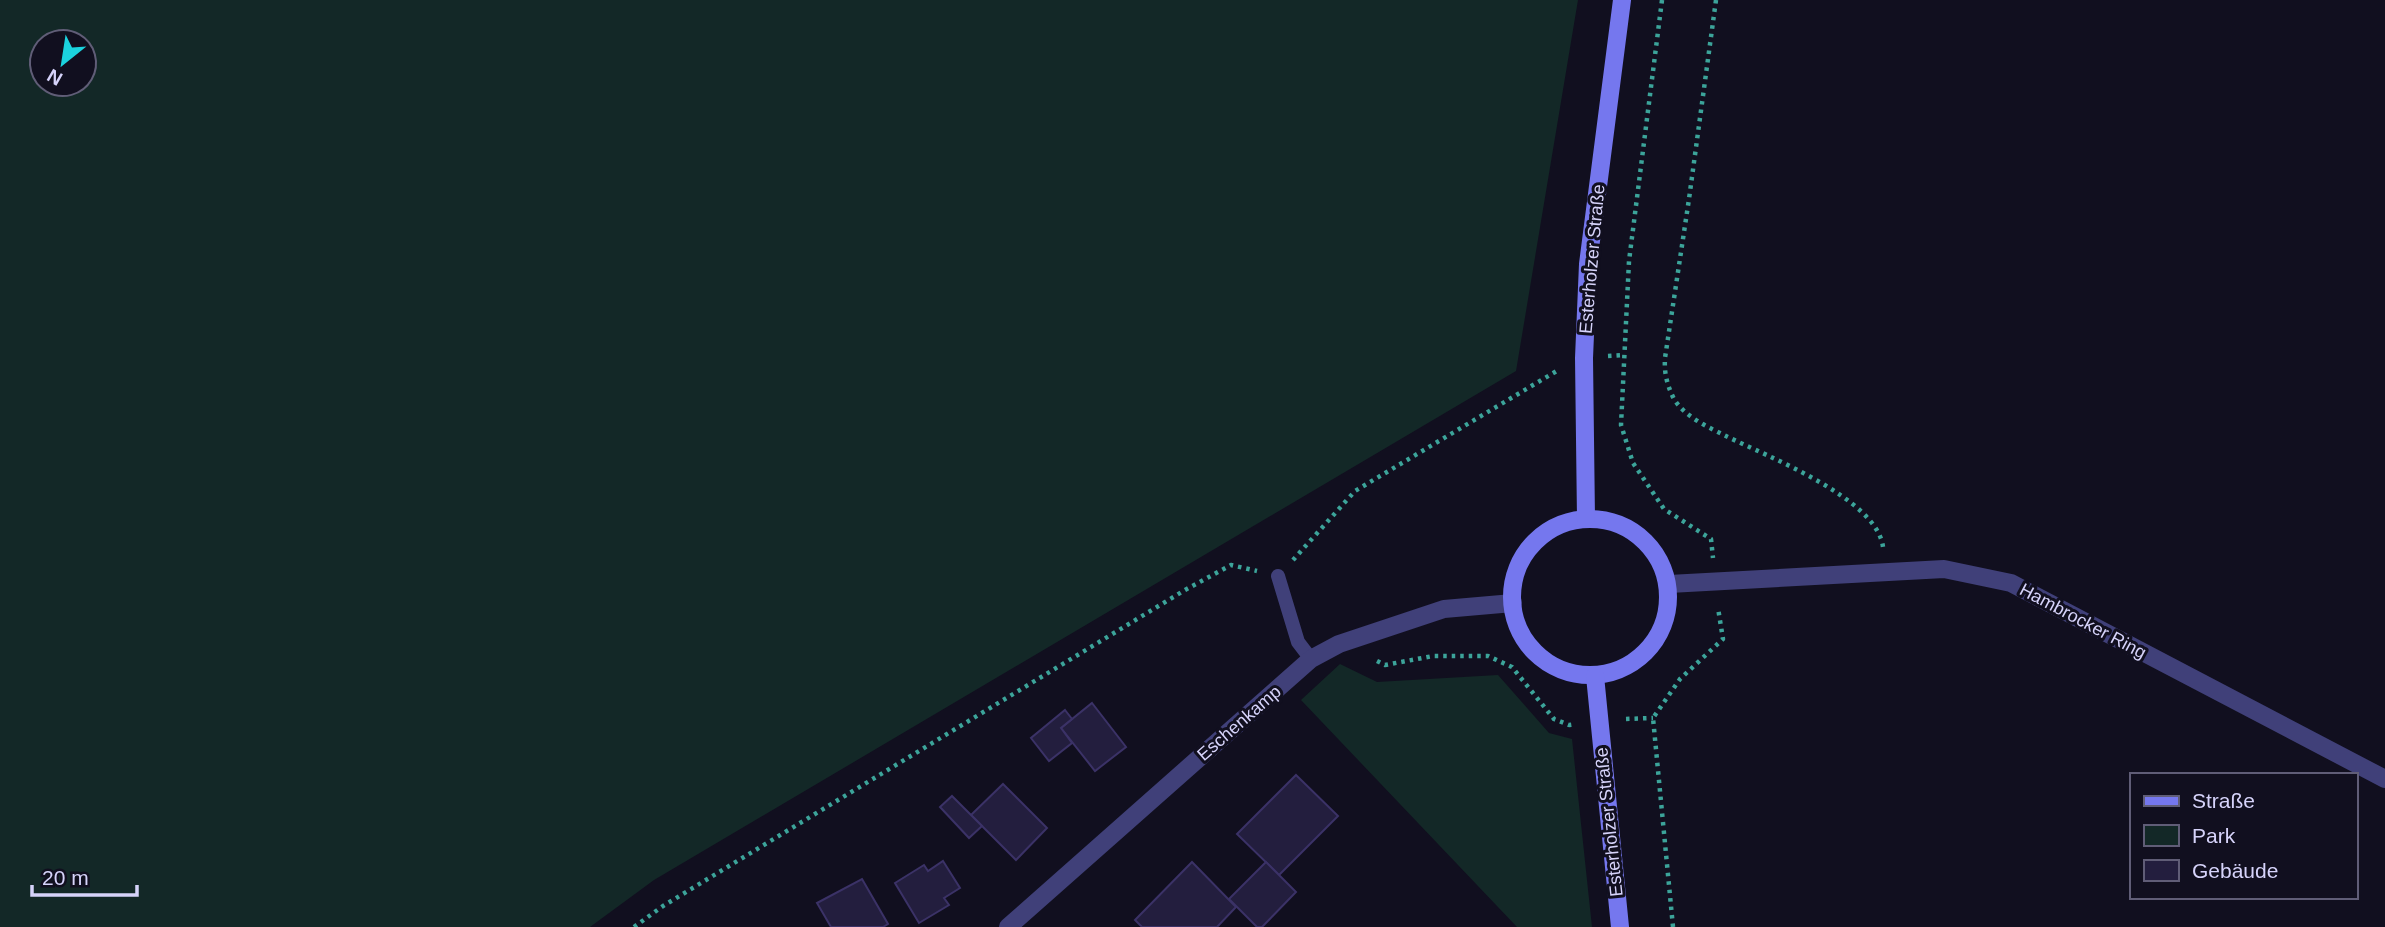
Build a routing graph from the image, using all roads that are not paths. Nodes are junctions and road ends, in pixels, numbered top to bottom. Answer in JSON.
{"nodes":[{"id":1,"x":1622,"y":0,"type":"edge"},
{"id":2,"x":1586,"y":519,"type":"junction"},
{"id":3,"x":1278,"y":576,"type":"road end"},
{"id":4,"x":1668,"y":584,"type":"junction"},
{"id":5,"x":1513,"y":603,"type":"junction"},
{"id":6,"x":1311,"y":659,"type":"junction"},
{"id":7,"x":1595,"y":676,"type":"junction"},
{"id":8,"x":2385,"y":779,"type":"edge"},
{"id":9,"x":1008,"y":927,"type":"edge"},
{"id":10,"x":1620,"y":927,"type":"edge"}],
"edges":[{"from":1,"to":2,"type":"main road","name":"Esterholzer Straße"},
{"from":2,"to":4,"type":"main road"},
{"from":2,"to":5,"type":"main road"},
{"from":3,"to":6,"type":"lane"},
{"from":4,"to":7,"type":"main road"},
{"from":4,"to":8,"type":"street","name":"Hambrocker Ring"},
{"from":5,"to":6,"type":"street","name":"Eschenkamp"},
{"from":5,"to":7,"type":"main road"},
{"from":6,"to":9,"type":"street","name":"Eschenkamp"},
{"from":7,"to":10,"type":"main road","name":"Esterholzer Straße"}]}
